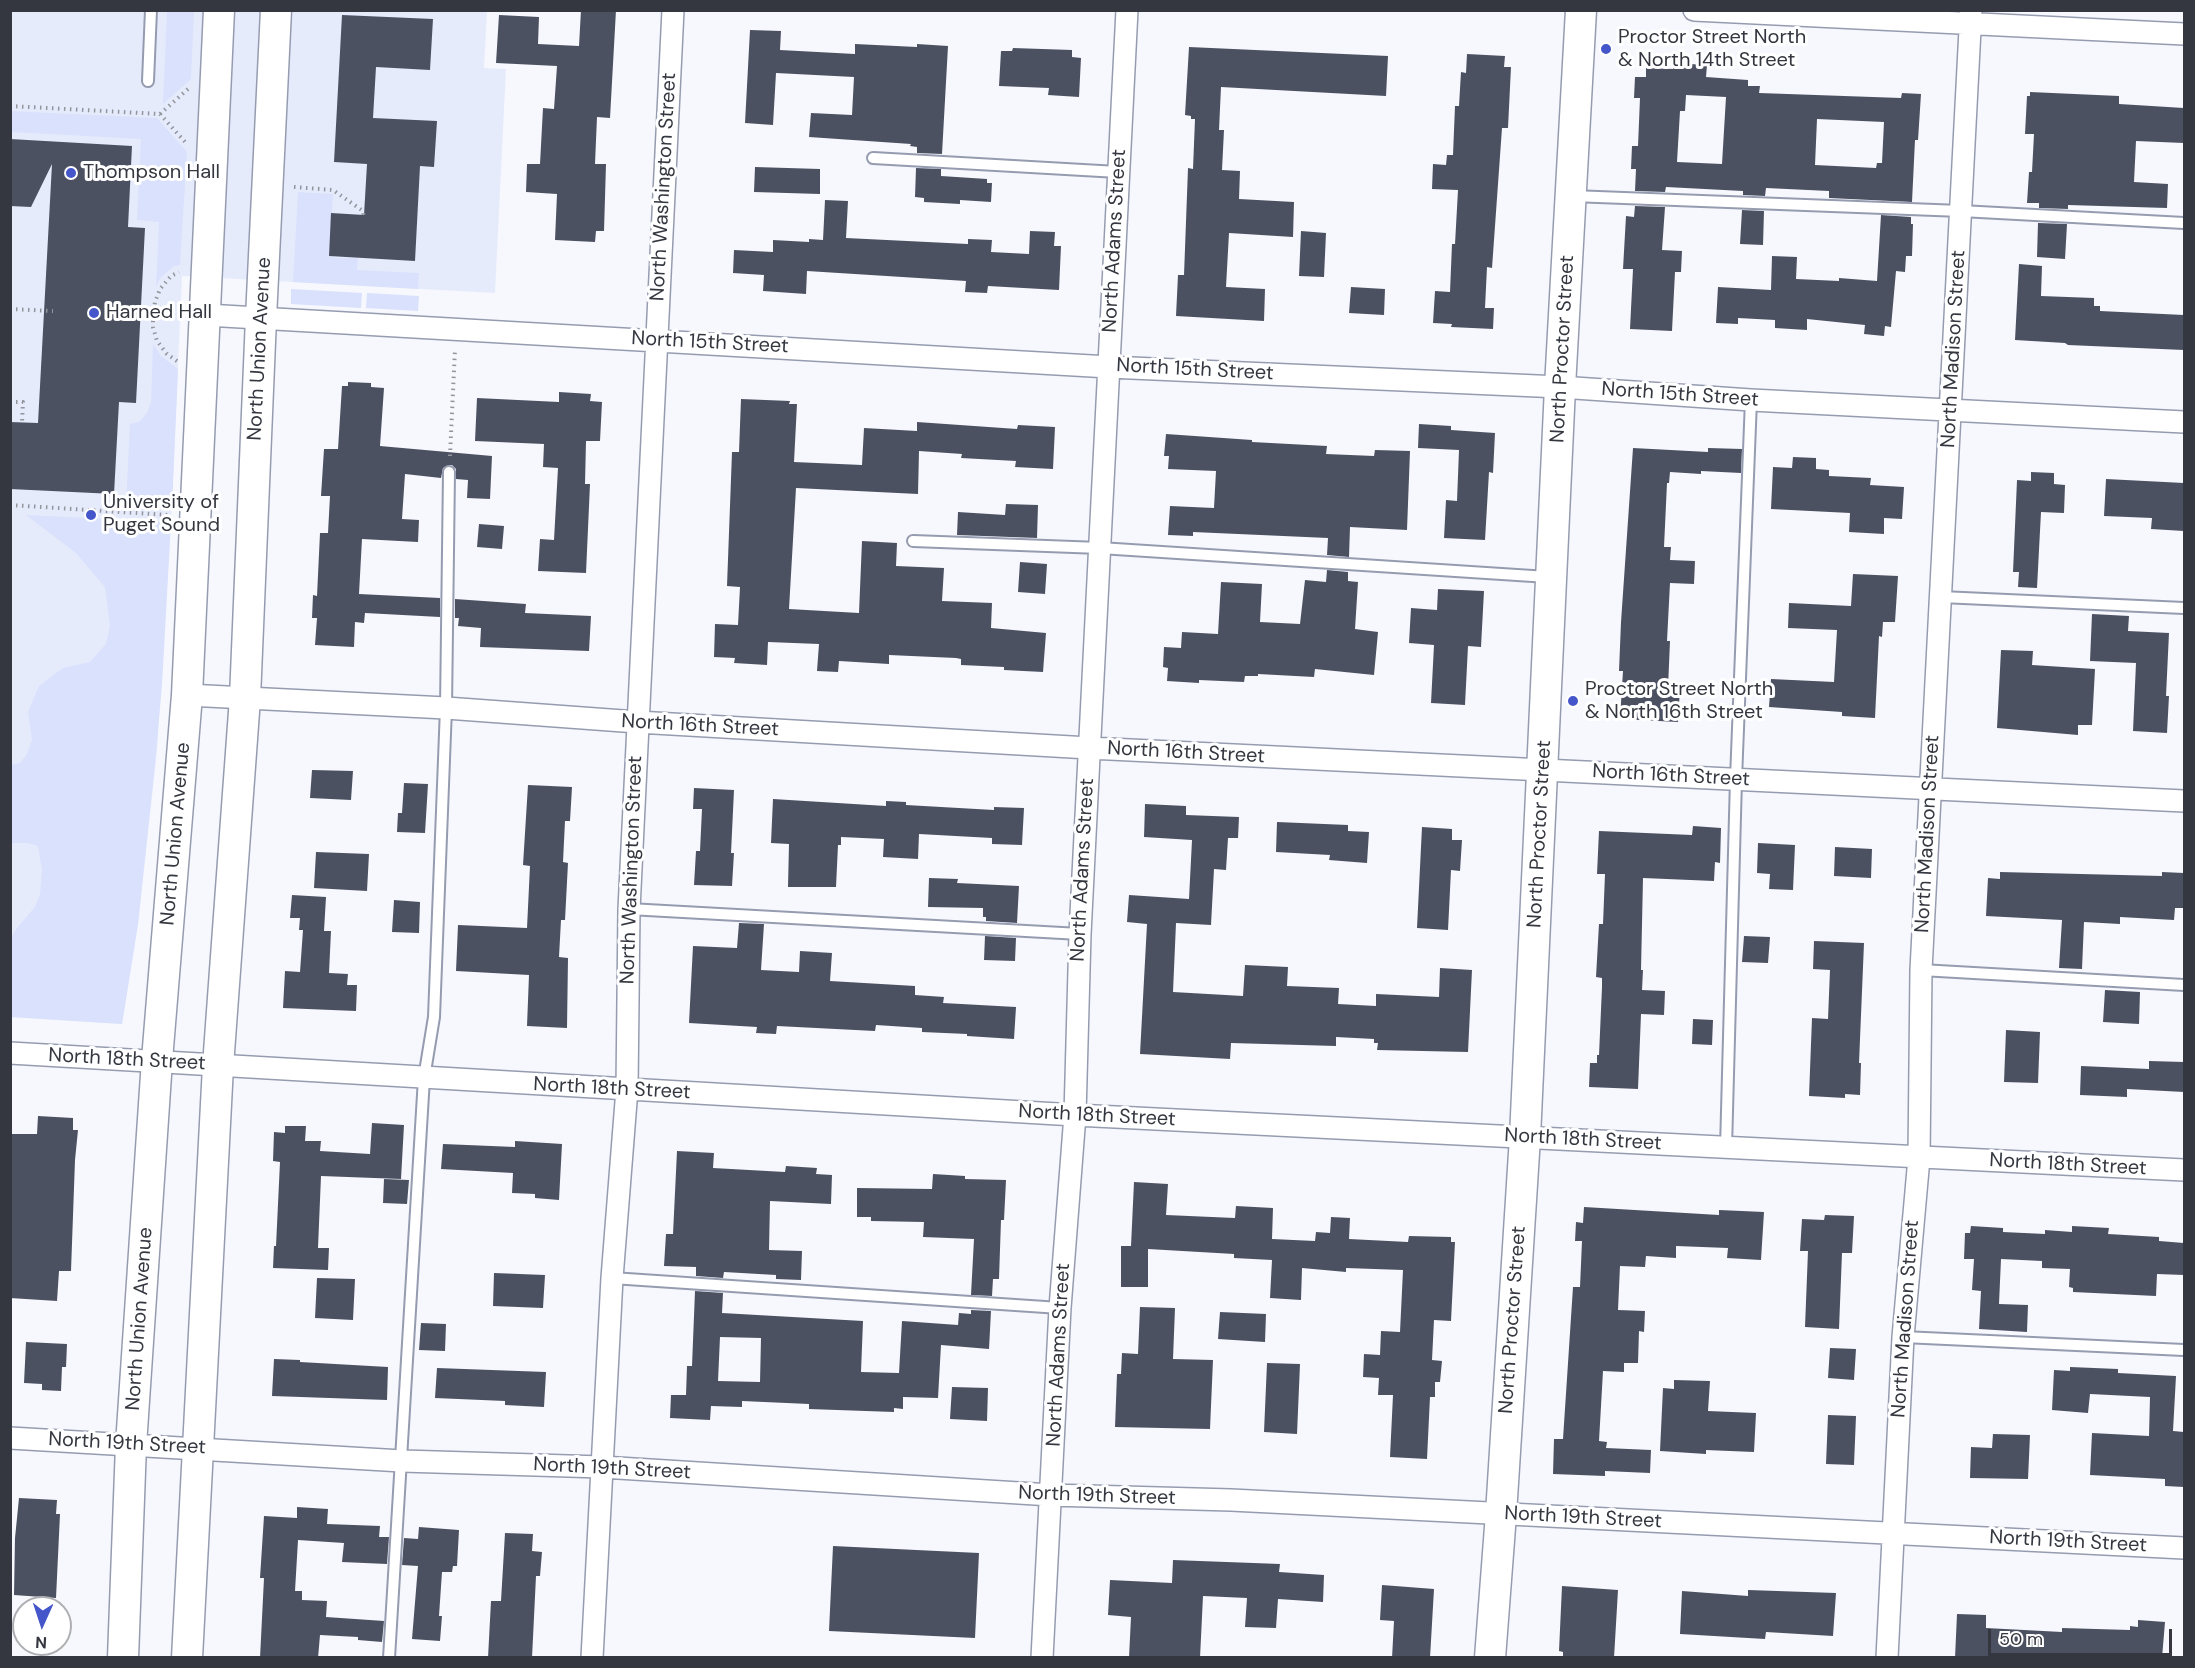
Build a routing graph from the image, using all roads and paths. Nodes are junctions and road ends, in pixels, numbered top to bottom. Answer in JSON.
{"nodes":[{"id":1,"x":151,"y":10,"type":"edge"},
{"id":2,"x":219,"y":10,"type":"edge"},
{"id":3,"x":276,"y":10,"type":"edge"},
{"id":4,"x":673,"y":10,"type":"edge"},
{"id":5,"x":1127,"y":10,"type":"edge"},
{"id":6,"x":1581,"y":10,"type":"edge"},
{"id":7,"x":1694,"y":10,"type":"edge"},
{"id":8,"x":1971,"y":17,"type":"edge"},
{"id":9,"x":2184,"y":34,"type":"edge"},
{"id":10,"x":148,"y":81,"type":"dead end"},
{"id":11,"x":195,"y":83,"type":"dead end"},
{"id":12,"x":10,"y":106,"type":"edge"},
{"id":13,"x":160,"y":114,"type":"junction"},
{"id":14,"x":192,"y":149,"type":"dead end"},
{"id":15,"x":873,"y":158,"type":"dead end"},
{"id":16,"x":1118,"y":172,"type":"junction"},
{"id":17,"x":294,"y":187,"type":"dead end"},
{"id":18,"x":1572,"y":196,"type":"junction"},
{"id":19,"x":1961,"y":211,"type":"junction"},
{"id":20,"x":364,"y":219,"type":"dead end"},
{"id":21,"x":2184,"y":223,"type":"edge"},
{"id":22,"x":185,"y":270,"type":"dead end"},
{"id":23,"x":10,"y":309,"type":"edge"},
{"id":24,"x":53,"y":311,"type":"dead end"},
{"id":25,"x":136,"y":315,"type":"dead end"},
{"id":26,"x":206,"y":315,"type":"junction"},
{"id":27,"x":153,"y":316,"type":"junction"},
{"id":28,"x":174,"y":317,"type":"dead end"},
{"id":29,"x":261,"y":318,"type":"junction"},
{"id":30,"x":456,"y":329,"type":"junction"},
{"id":31,"x":657,"y":340,"type":"junction"},
{"id":32,"x":181,"y":363,"type":"dead end"},
{"id":33,"x":1109,"y":367,"type":"junction"},
{"id":34,"x":1560,"y":387,"type":"junction"},
{"id":35,"x":1751,"y":400,"type":"junction"},
{"id":36,"x":10,"y":402,"type":"edge"},
{"id":37,"x":1951,"y":410,"type":"junction"},
{"id":38,"x":2184,"y":422,"type":"edge"},
{"id":39,"x":22,"y":423,"type":"dead end"},
{"id":40,"x":449,"y":472,"type":"joint"},
{"id":41,"x":10,"y":505,"type":"edge"},
{"id":42,"x":175,"y":515,"type":"dead end"},
{"id":43,"x":913,"y":541,"type":"dead end"},
{"id":44,"x":1100,"y":548,"type":"junction"},
{"id":45,"x":1552,"y":577,"type":"junction"},
{"id":46,"x":1941,"y":597,"type":"junction"},
{"id":47,"x":2184,"y":608,"type":"edge"},
{"id":48,"x":187,"y":695,"type":"junction"},
{"id":49,"x":245,"y":698,"type":"junction"},
{"id":50,"x":446,"y":708,"type":"junction"},
{"id":51,"x":637,"y":722,"type":"junction"},
{"id":52,"x":1089,"y":748,"type":"junction"},
{"id":53,"x":1543,"y":769,"type":"junction"},
{"id":54,"x":1736,"y":780,"type":"junction"},
{"id":55,"x":1931,"y":789,"type":"junction"},
{"id":56,"x":2184,"y":801,"type":"edge"},
{"id":57,"x":629,"y":909,"type":"junction"},
{"id":58,"x":1080,"y":934,"type":"junction"},
{"id":59,"x":1921,"y":970,"type":"junction"},
{"id":60,"x":2184,"y":985,"type":"edge"},
{"id":61,"x":10,"y":1053,"type":"edge"},
{"id":62,"x":157,"y":1060,"type":"junction"},
{"id":63,"x":218,"y":1066,"type":"junction"},
{"id":64,"x":424,"y":1078,"type":"junction"},
{"id":65,"x":627,"y":1089,"type":"junction"},
{"id":66,"x":1075,"y":1115,"type":"junction"},
{"id":67,"x":1525,"y":1137,"type":"junction"},
{"id":68,"x":1726,"y":1148,"type":"junction"},
{"id":69,"x":1919,"y":1158,"type":"junction"},
{"id":70,"x":2184,"y":1170,"type":"edge"},
{"id":71,"x":612,"y":1278,"type":"junction"},
{"id":72,"x":1060,"y":1308,"type":"junction"},
{"id":73,"x":1903,"y":1336,"type":"junction"},
{"id":74,"x":2184,"y":1350,"type":"edge"},
{"id":75,"x":10,"y":1438,"type":"edge"},
{"id":76,"x":131,"y":1445,"type":"junction"},
{"id":77,"x":198,"y":1448,"type":"junction"},
{"id":78,"x":402,"y":1461,"type":"junction"},
{"id":79,"x":602,"y":1467,"type":"junction"},
{"id":80,"x":1051,"y":1495,"type":"junction"},
{"id":81,"x":1502,"y":1514,"type":"junction"},
{"id":82,"x":1893,"y":1532,"type":"junction"},
{"id":83,"x":2184,"y":1548,"type":"edge"},
{"id":84,"x":123,"y":1658,"type":"edge"},
{"id":85,"x":188,"y":1658,"type":"edge"},
{"id":86,"x":389,"y":1658,"type":"edge"},
{"id":87,"x":592,"y":1658,"type":"edge"},
{"id":88,"x":1042,"y":1658,"type":"edge"},
{"id":89,"x":1490,"y":1658,"type":"edge"},
{"id":90,"x":1887,"y":1658,"type":"edge"}],
"edges":[{"from":1,"to":10,"type":"lane"},
{"from":2,"to":26,"type":"street","name":"North Union Avenue"},
{"from":3,"to":29,"type":"street","name":"North Union Avenue"},
{"from":4,"to":31,"type":"street","name":"North Washington Street"},
{"from":5,"to":16,"type":"street","name":"North Adams Street"},
{"from":6,"to":18,"type":"street","name":"North Proctor Street"},
{"from":7,"to":8,"type":"street"},
{"from":8,"to":9,"type":"street"},
{"from":8,"to":19,"type":"street","name":"North Madison Street"},
{"from":11,"to":13,"type":"path"},
{"from":12,"to":13,"type":"path"},
{"from":13,"to":14,"type":"path"},
{"from":15,"to":16,"type":"lane"},
{"from":16,"to":33,"type":"street","name":"North Adams Street"},
{"from":17,"to":20,"type":"path"},
{"from":18,"to":19,"type":"lane"},
{"from":18,"to":34,"type":"street","name":"North Proctor Street"},
{"from":19,"to":21,"type":"lane"},
{"from":19,"to":37,"type":"street","name":"North Madison Street"},
{"from":22,"to":27,"type":"path"},
{"from":23,"to":24,"type":"path"},
{"from":25,"to":27,"type":"path"},
{"from":26,"to":29,"type":"street","name":"North 15th Street"},
{"from":26,"to":48,"type":"street","name":"North Union Avenue"},
{"from":27,"to":28,"type":"path"},
{"from":27,"to":32,"type":"path"},
{"from":29,"to":30,"type":"street","name":"North 15th Street"},
{"from":29,"to":49,"type":"street","name":"North Union Avenue"},
{"from":30,"to":31,"type":"street","name":"North 15th Street"},
{"from":30,"to":40,"type":"path"},
{"from":31,"to":33,"type":"street","name":"North 15th Street"},
{"from":31,"to":51,"type":"street","name":"North Washington Street"},
{"from":33,"to":34,"type":"street","name":"North 15th Street"},
{"from":33,"to":44,"type":"street","name":"North Adams Street"},
{"from":34,"to":35,"type":"street","name":"North 15th Street"},
{"from":34,"to":45,"type":"street","name":"North Proctor Street"},
{"from":35,"to":37,"type":"street","name":"North 15th Street"},
{"from":35,"to":54,"type":"lane"},
{"from":36,"to":39,"type":"path"},
{"from":37,"to":38,"type":"street","name":"North 15th Street"},
{"from":37,"to":46,"type":"street","name":"North Madison Street"},
{"from":40,"to":50,"type":"lane"},
{"from":41,"to":42,"type":"path"},
{"from":43,"to":44,"type":"lane"},
{"from":44,"to":45,"type":"lane"},
{"from":44,"to":52,"type":"street","name":"North Adams Street"},
{"from":45,"to":53,"type":"street","name":"North Proctor Street"},
{"from":46,"to":47,"type":"lane"},
{"from":46,"to":55,"type":"street","name":"North Madison Street"},
{"from":48,"to":49,"type":"street","name":"North 16th Street"},
{"from":48,"to":62,"type":"street","name":"North Union Avenue"},
{"from":49,"to":50,"type":"street","name":"North 16th Street"},
{"from":49,"to":63,"type":"street","name":"North Union Avenue"},
{"from":50,"to":51,"type":"street","name":"North 16th Street"},
{"from":50,"to":64,"type":"lane"},
{"from":51,"to":52,"type":"street","name":"North 16th Street"},
{"from":51,"to":57,"type":"street","name":"North Washington Street"},
{"from":52,"to":53,"type":"street","name":"North 16th Street"},
{"from":52,"to":58,"type":"street","name":"North Adams Street"},
{"from":53,"to":54,"type":"street","name":"North 16th Street"},
{"from":53,"to":67,"type":"street","name":"North Proctor Street"},
{"from":54,"to":55,"type":"street","name":"North 16th Street"},
{"from":54,"to":68,"type":"lane"},
{"from":55,"to":56,"type":"street","name":"North 16th Street"},
{"from":55,"to":59,"type":"street","name":"North Madison Street"},
{"from":57,"to":58,"type":"lane"},
{"from":57,"to":65,"type":"street","name":"North Washington Street"},
{"from":58,"to":66,"type":"street","name":"North Adams Street"},
{"from":59,"to":60,"type":"lane"},
{"from":59,"to":69,"type":"street","name":"North Madison Street"},
{"from":61,"to":62,"type":"street","name":"North 18th Street"},
{"from":62,"to":63,"type":"street","name":"North 18th Street"},
{"from":62,"to":76,"type":"street","name":"North Union Avenue"},
{"from":63,"to":64,"type":"street","name":"North 18th Street"},
{"from":63,"to":77,"type":"street","name":"North Union Avenue"},
{"from":64,"to":65,"type":"street","name":"North 18th Street"},
{"from":64,"to":78,"type":"lane"},
{"from":65,"to":66,"type":"street","name":"North 18th Street"},
{"from":65,"to":71,"type":"street","name":"North Washington Street"},
{"from":66,"to":67,"type":"street","name":"North 18th Street"},
{"from":66,"to":72,"type":"street","name":"North Adams Street"},
{"from":67,"to":68,"type":"street","name":"North 18th Street"},
{"from":67,"to":81,"type":"street","name":"North Proctor Street"},
{"from":68,"to":69,"type":"street","name":"North 18th Street"},
{"from":69,"to":70,"type":"street","name":"North 18th Street"},
{"from":69,"to":73,"type":"street","name":"North Madison Street"},
{"from":71,"to":72,"type":"lane"},
{"from":71,"to":79,"type":"street","name":"North Washington Street"},
{"from":72,"to":80,"type":"street","name":"North Adams Street"},
{"from":73,"to":74,"type":"lane"},
{"from":73,"to":82,"type":"street","name":"North Madison Street"},
{"from":75,"to":76,"type":"street","name":"North 19th Street"},
{"from":76,"to":77,"type":"street","name":"North 19th Street"},
{"from":76,"to":84,"type":"street","name":"North Union Avenue"},
{"from":77,"to":78,"type":"street","name":"North 19th Street"},
{"from":77,"to":85,"type":"street","name":"North Union Avenue"},
{"from":78,"to":79,"type":"street","name":"North 19th Street"},
{"from":78,"to":86,"type":"lane"},
{"from":79,"to":80,"type":"street","name":"North 19th Street"},
{"from":79,"to":87,"type":"street","name":"North Washington Street"},
{"from":80,"to":81,"type":"street","name":"North 19th Street"},
{"from":80,"to":88,"type":"street","name":"North Adams Street"},
{"from":81,"to":82,"type":"street","name":"North 19th Street"},
{"from":81,"to":89,"type":"street","name":"North Proctor Street"},
{"from":82,"to":83,"type":"street","name":"North 19th Street"},
{"from":82,"to":90,"type":"street","name":"North Madison Street"}]}
